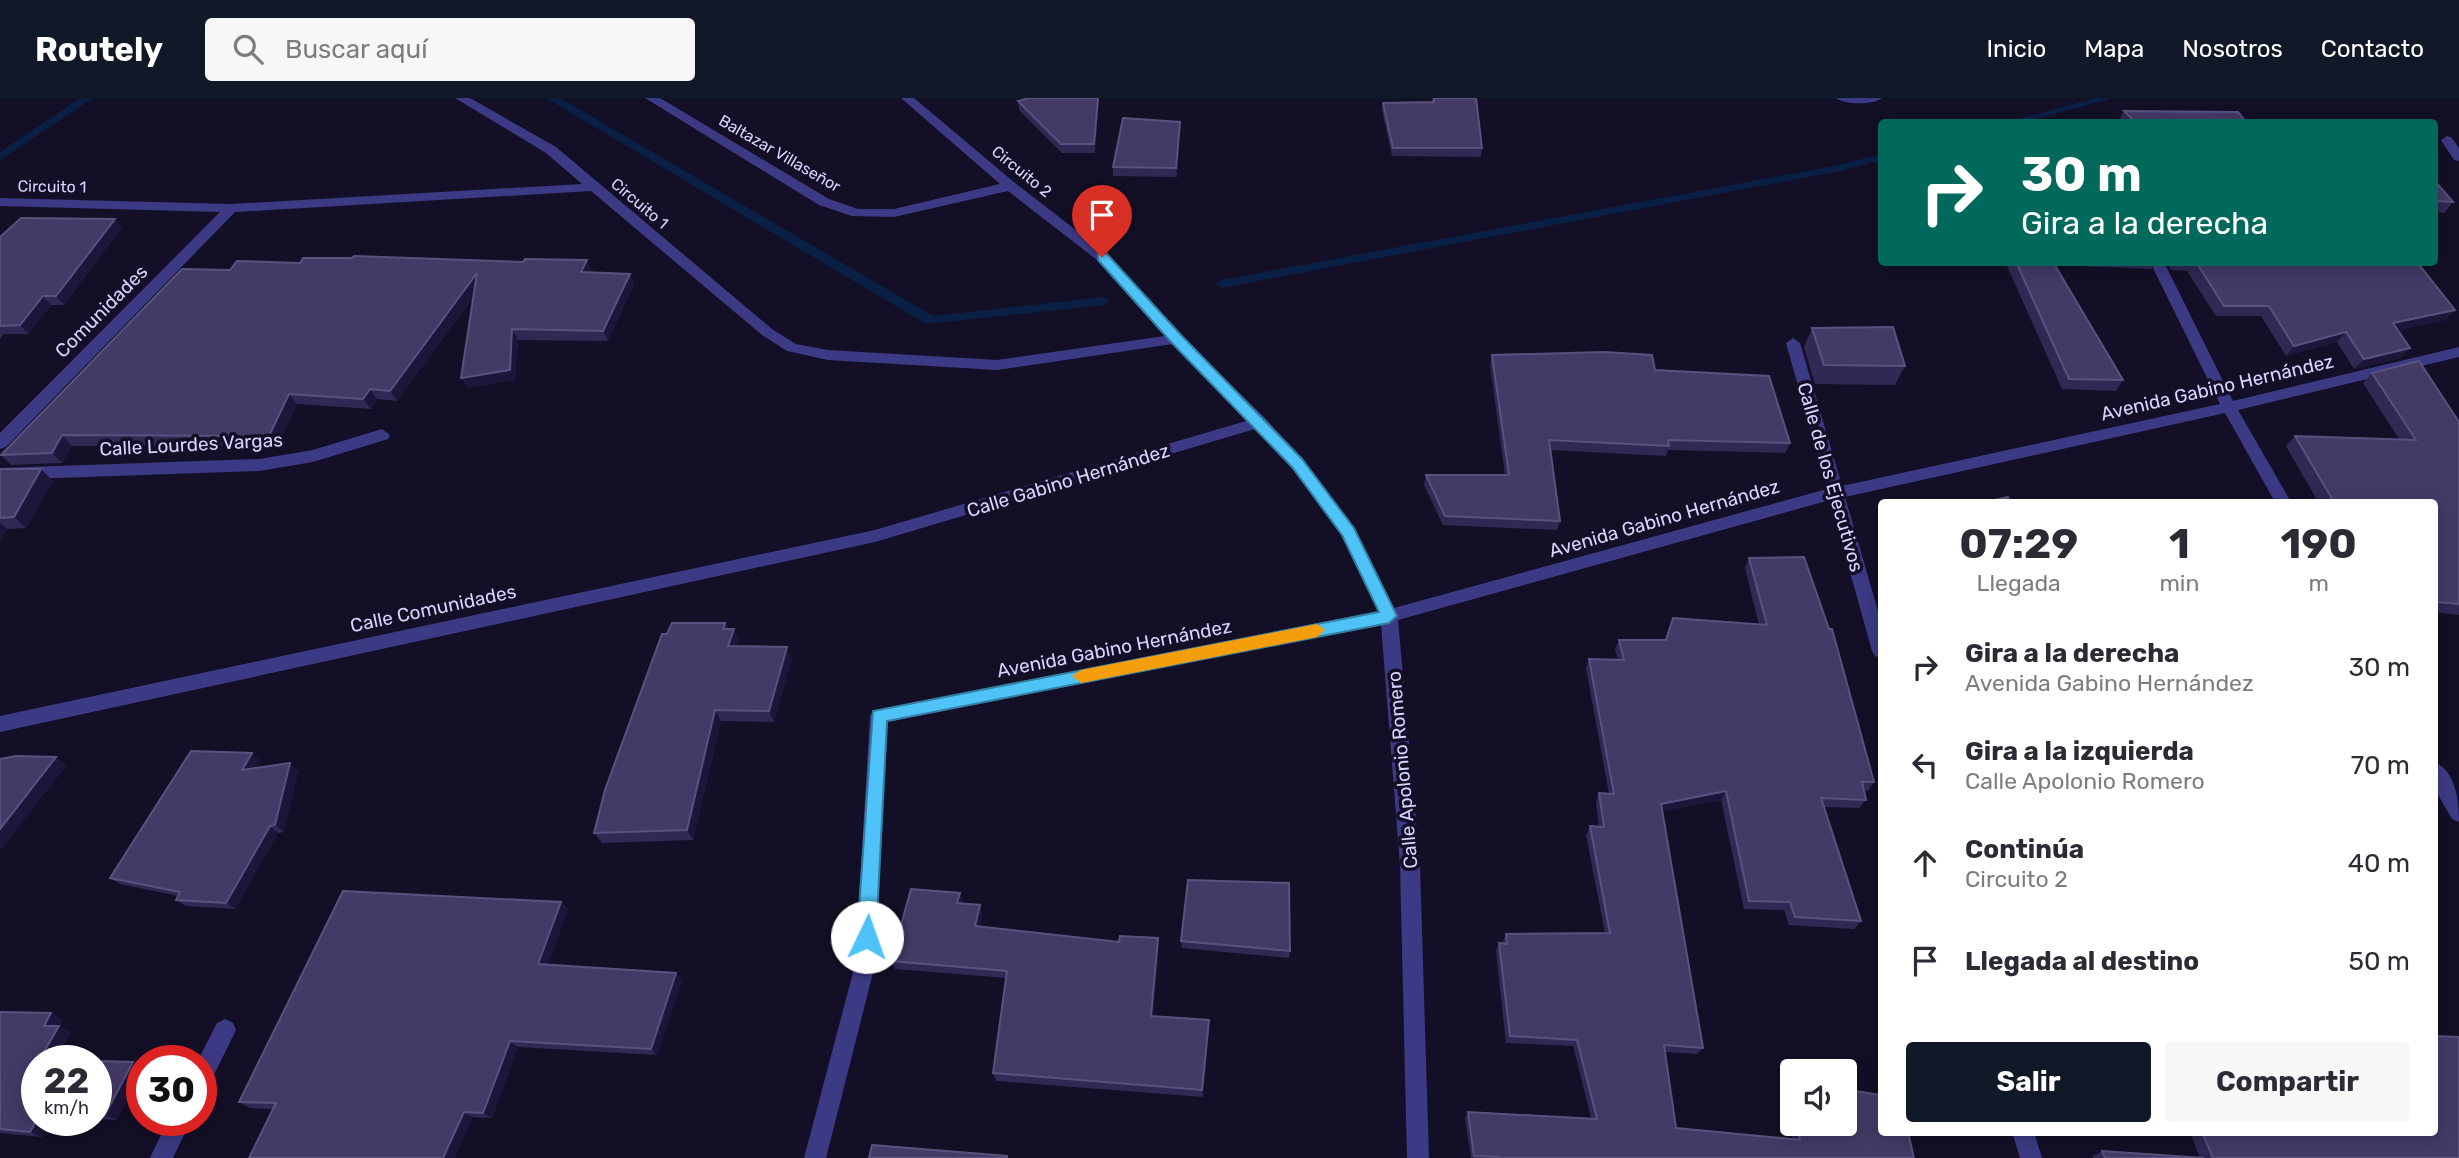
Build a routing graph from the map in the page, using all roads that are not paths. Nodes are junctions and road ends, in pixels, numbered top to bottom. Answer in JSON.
{"nodes":[{"id":1,"x":461,"y":98,"type":"edge"},
{"id":2,"x":651,"y":98,"type":"edge"},
{"id":3,"x":907,"y":98,"type":"edge"},
{"id":4,"x":1842,"y":98,"type":"edge"},
{"id":5,"x":1876,"y":98,"type":"edge"},
{"id":6,"x":2447,"y":140,"type":"dead end"},
{"id":7,"x":2459,"y":157,"type":"edge"},
{"id":8,"x":1010,"y":186,"type":"junction"},
{"id":9,"x":594,"y":187,"type":"junction"},
{"id":10,"x":0,"y":202,"type":"edge"},
{"id":11,"x":231,"y":208,"type":"junction"},
{"id":12,"x":2159,"y":266,"type":"edge"},
{"id":13,"x":1176,"y":339,"type":"junction"},
{"id":14,"x":1793,"y":343,"type":"dead end"},
{"id":15,"x":2459,"y":352,"type":"edge"},
{"id":16,"x":2229,"y":407,"type":"junction"},
{"id":17,"x":1260,"y":422,"type":"junction"},
{"id":18,"x":382,"y":435,"type":"dead end"},
{"id":19,"x":0,"y":443,"type":"edge"},
{"id":20,"x":0,"y":474,"type":"edge"},
{"id":21,"x":1835,"y":493,"type":"junction"},
{"id":22,"x":2281,"y":499,"type":"edge"},
{"id":23,"x":876,"y":536,"type":"joint"},
{"id":24,"x":1389,"y":616,"type":"junction"},
{"id":25,"x":1878,"y":641,"type":"edge"},
{"id":26,"x":0,"y":724,"type":"edge"},
{"id":27,"x":2438,"y":777,"type":"edge"},
{"id":28,"x":2459,"y":813,"type":"edge"},
{"id":29,"x":225,"y":1030,"type":"dead end"},
{"id":30,"x":217,"y":1046,"type":"edge"},
{"id":31,"x":172,"y":1136,"type":"edge"},
{"id":32,"x":2024,"y":1136,"type":"edge"},
{"id":33,"x":161,"y":1158,"type":"edge"},
{"id":34,"x":815,"y":1158,"type":"edge"},
{"id":35,"x":1418,"y":1158,"type":"edge"},
{"id":36,"x":2031,"y":1158,"type":"edge"}],
"edges":[{"from":1,"to":9,"type":"street"},
{"from":2,"to":8,"type":"street","name":"Baltazar Villaseñor"},
{"from":3,"to":8,"type":"street","name":"Circuito 2"},
{"from":4,"to":5,"type":"street"},
{"from":6,"to":7,"type":"street"},
{"from":8,"to":13,"type":"street","name":"Circuito 2"},
{"from":9,"to":11,"type":"street","name":"Circuito 1"},
{"from":9,"to":13,"type":"street","name":"Circuito 1"},
{"from":10,"to":11,"type":"street","name":"Circuito 1"},
{"from":11,"to":19,"type":"street","name":"Comunidades"},
{"from":12,"to":16,"type":"street"},
{"from":13,"to":17,"type":"street","name":"Circuito 2"},
{"from":14,"to":21,"type":"street","name":"Calle de los Ejecutivos"},
{"from":15,"to":16,"type":"street","name":"Avenida Gabino Hernández"},
{"from":16,"to":21,"type":"street","name":"Avenida Gabino Hernández"},
{"from":16,"to":22,"type":"street"},
{"from":17,"to":23,"type":"street","name":"Calle Gabino Hernández"},
{"from":17,"to":24,"type":"street","name":"Calle Apolonio Romero"},
{"from":18,"to":20,"type":"street","name":"Calle Lourdes Vargas"},
{"from":21,"to":24,"type":"street","name":"Avenida Gabino Hernández"},
{"from":21,"to":25,"type":"street","name":"Calle de los Ejecutivos"},
{"from":23,"to":26,"type":"street","name":"Calle Comunidades"},
{"from":24,"to":34,"type":"street","name":"Avenida Gabino Hernández"},
{"from":24,"to":35,"type":"street","name":"Calle Apolonio Romero"},
{"from":27,"to":28,"type":"street"},
{"from":29,"to":30,"type":"street"},
{"from":31,"to":33,"type":"street"},
{"from":32,"to":36,"type":"street"}]}
